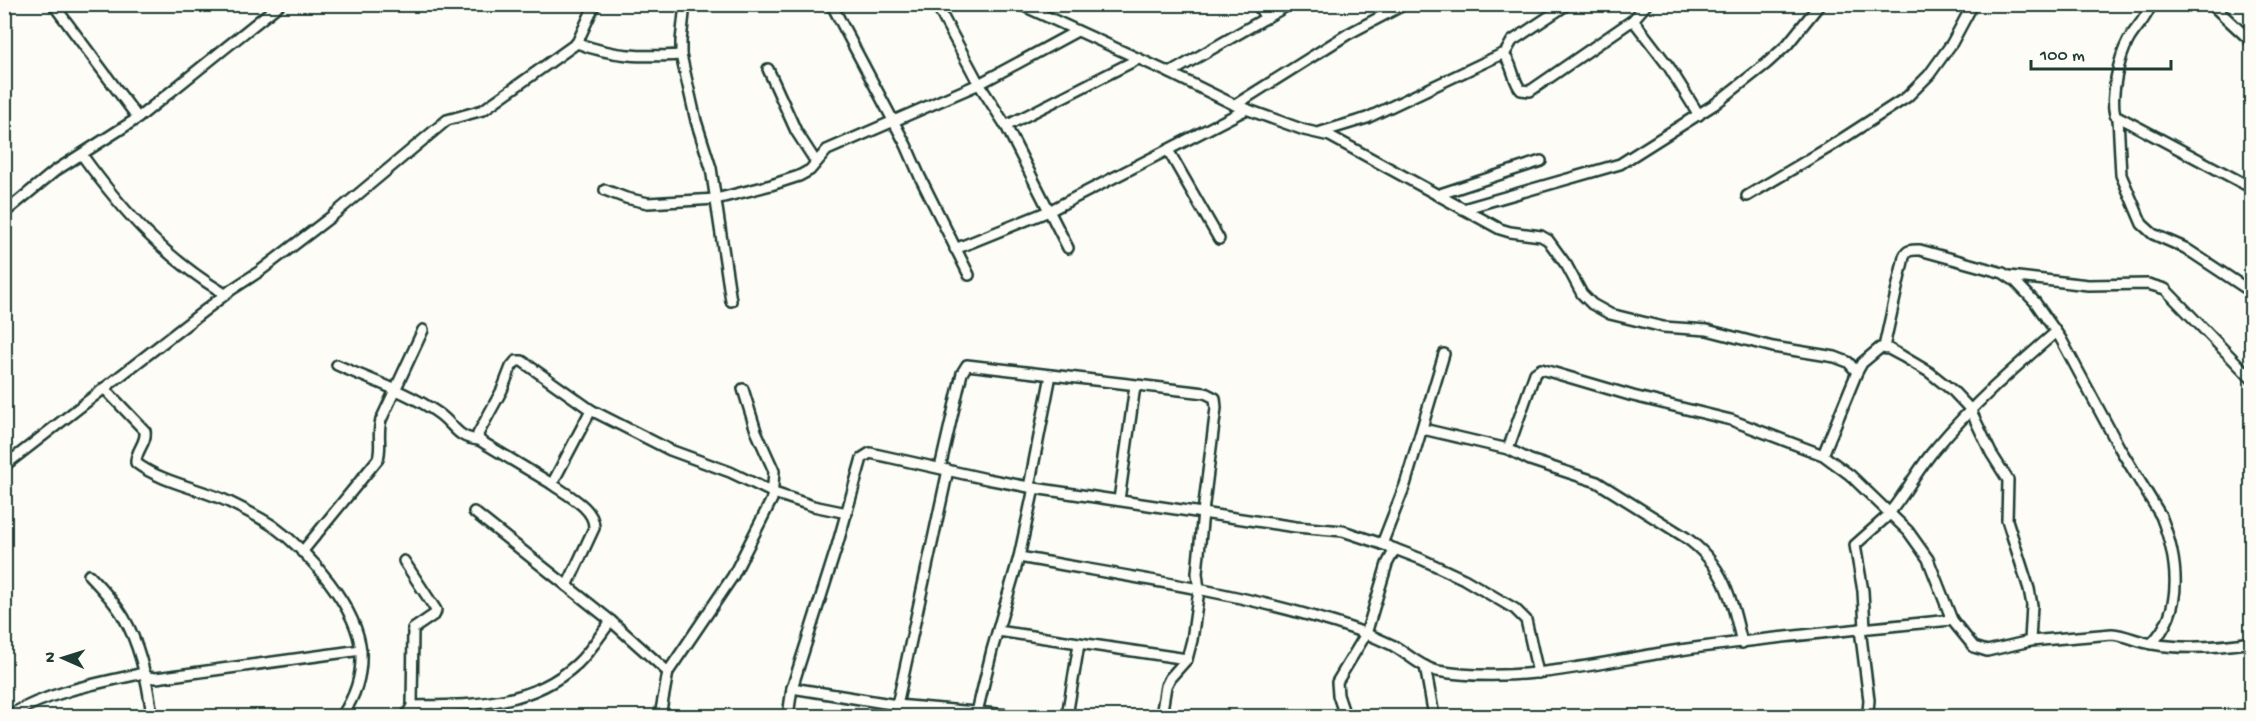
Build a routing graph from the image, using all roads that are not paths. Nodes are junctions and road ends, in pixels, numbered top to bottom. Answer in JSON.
{"nodes":[{"id":1,"x":53,"y":4,"type":"edge"},
{"id":2,"x":280,"y":4,"type":"edge"},
{"id":3,"x":596,"y":4,"type":"edge"},
{"id":4,"x":685,"y":4,"type":"edge"},
{"id":5,"x":814,"y":4,"type":"edge"},
{"id":6,"x":820,"y":4,"type":"edge"},
{"id":7,"x":936,"y":4,"type":"edge"},
{"id":8,"x":1019,"y":4,"type":"edge"},
{"id":9,"x":1257,"y":4,"type":"edge"},
{"id":10,"x":1290,"y":4,"type":"edge"},
{"id":11,"x":1405,"y":4,"type":"edge"},
{"id":12,"x":1568,"y":4,"type":"edge"},
{"id":13,"x":1647,"y":4,"type":"edge"},
{"id":14,"x":1820,"y":4,"type":"edge"},
{"id":15,"x":1973,"y":4,"type":"edge"},
{"id":16,"x":2151,"y":4,"type":"edge"},
{"id":17,"x":2211,"y":4,"type":"edge"},
{"id":18,"x":831,"y":5,"type":"edge"},
{"id":19,"x":1266,"y":18,"type":"junction"},
{"id":20,"x":1633,"y":20,"type":"junction"},
{"id":21,"x":1077,"y":31,"type":"junction"},
{"id":22,"x":2252,"y":42,"type":"edge"},
{"id":23,"x":577,"y":43,"type":"junction"},
{"id":24,"x":681,"y":55,"type":"junction"},
{"id":25,"x":1504,"y":55,"type":"junction"},
{"id":26,"x":1138,"y":59,"type":"junction"},
{"id":27,"x":768,"y":69,"type":"dead end"},
{"id":28,"x":1170,"y":73,"type":"junction"},
{"id":29,"x":979,"y":84,"type":"junction"},
{"id":30,"x":1235,"y":105,"type":"junction"},
{"id":31,"x":1247,"y":109,"type":"junction"},
{"id":32,"x":1699,"y":115,"type":"junction"},
{"id":33,"x":138,"y":118,"type":"junction"},
{"id":34,"x":2118,"y":118,"type":"junction"},
{"id":35,"x":894,"y":122,"type":"junction"},
{"id":36,"x":1006,"y":126,"type":"junction"},
{"id":37,"x":1319,"y":133,"type":"junction"},
{"id":38,"x":1168,"y":150,"type":"junction"},
{"id":39,"x":82,"y":155,"type":"junction"},
{"id":40,"x":1541,"y":161,"type":"dead end"},
{"id":41,"x":816,"y":162,"type":"junction"},
{"id":42,"x":2252,"y":188,"type":"edge"},
{"id":43,"x":604,"y":190,"type":"dead end"},
{"id":44,"x":1437,"y":195,"type":"junction"},
{"id":45,"x":1748,"y":196,"type":"dead end"},
{"id":46,"x":716,"y":199,"type":"junction"},
{"id":47,"x":1463,"y":209,"type":"junction"},
{"id":48,"x":1049,"y":212,"type":"junction"},
{"id":49,"x":4,"y":213,"type":"edge"},
{"id":50,"x":1219,"y":239,"type":"dead end"},
{"id":51,"x":1068,"y":248,"type":"dead end"},
{"id":52,"x":955,"y":249,"type":"junction"},
{"id":53,"x":969,"y":275,"type":"dead end"},
{"id":54,"x":2009,"y":276,"type":"junction"},
{"id":55,"x":2250,"y":291,"type":"dead end"},
{"id":56,"x":225,"y":294,"type":"junction"},
{"id":57,"x":731,"y":301,"type":"dead end"},
{"id":58,"x":423,"y":330,"type":"dead end"},
{"id":59,"x":2056,"y":332,"type":"junction"},
{"id":60,"x":1884,"y":347,"type":"junction"},
{"id":61,"x":1444,"y":354,"type":"dead end"},
{"id":62,"x":337,"y":365,"type":"dead end"},
{"id":63,"x":1857,"y":372,"type":"junction"},
{"id":64,"x":1051,"y":375,"type":"junction"},
{"id":65,"x":2252,"y":379,"type":"edge"},
{"id":66,"x":1135,"y":386,"type":"junction"},
{"id":67,"x":104,"y":388,"type":"junction"},
{"id":68,"x":743,"y":389,"type":"dead end"},
{"id":69,"x":395,"y":391,"type":"junction"},
{"id":70,"x":1970,"y":409,"type":"junction"},
{"id":71,"x":591,"y":410,"type":"junction"},
{"id":72,"x":1423,"y":429,"type":"junction"},
{"id":73,"x":479,"y":440,"type":"junction"},
{"id":74,"x":1508,"y":449,"type":"junction"},
{"id":75,"x":1823,"y":455,"type":"junction"},
{"id":76,"x":4,"y":466,"type":"edge"},
{"id":77,"x":944,"y":469,"type":"junction"},
{"id":78,"x":552,"y":484,"type":"junction"},
{"id":79,"x":1031,"y":487,"type":"junction"},
{"id":80,"x":774,"y":493,"type":"junction"},
{"id":81,"x":1119,"y":500,"type":"junction"},
{"id":82,"x":474,"y":512,"type":"dead end"},
{"id":83,"x":1203,"y":512,"type":"junction"},
{"id":84,"x":847,"y":513,"type":"junction"},
{"id":85,"x":1890,"y":513,"type":"junction"},
{"id":86,"x":1382,"y":544,"type":"junction"},
{"id":87,"x":1395,"y":549,"type":"junction"},
{"id":88,"x":302,"y":552,"type":"junction"},
{"id":89,"x":1019,"y":557,"type":"junction"},
{"id":90,"x":404,"y":561,"type":"dead end"},
{"id":91,"x":89,"y":574,"type":"dead end"},
{"id":92,"x":567,"y":586,"type":"junction"},
{"id":93,"x":1199,"y":591,"type":"junction"},
{"id":94,"x":1952,"y":620,"type":"junction"},
{"id":95,"x":611,"y":621,"type":"junction"},
{"id":96,"x":1863,"y":629,"type":"junction"},
{"id":97,"x":998,"y":631,"type":"junction"},
{"id":98,"x":1366,"y":634,"type":"junction"},
{"id":99,"x":2030,"y":641,"type":"junction"},
{"id":100,"x":2252,"y":642,"type":"edge"},
{"id":101,"x":1742,"y":643,"type":"junction"},
{"id":102,"x":1079,"y":644,"type":"junction"},
{"id":103,"x":2151,"y":644,"type":"junction"},
{"id":104,"x":361,"y":650,"type":"junction"},
{"id":105,"x":1187,"y":659,"type":"junction"},
{"id":106,"x":1425,"y":666,"type":"junction"},
{"id":107,"x":668,"y":672,"type":"junction"},
{"id":108,"x":144,"y":673,"type":"junction"},
{"id":109,"x":1538,"y":673,"type":"junction"},
{"id":110,"x":792,"y":688,"type":"junction"},
{"id":111,"x":897,"y":705,"type":"junction"},
{"id":112,"x":412,"y":706,"type":"junction"},
{"id":113,"x":977,"y":712,"type":"junction"},
{"id":114,"x":8,"y":717,"type":"edge"},
{"id":115,"x":152,"y":717,"type":"edge"},
{"id":116,"x":342,"y":717,"type":"edge"},
{"id":117,"x":406,"y":717,"type":"edge"},
{"id":118,"x":660,"y":717,"type":"edge"},
{"id":119,"x":788,"y":717,"type":"edge"},
{"id":120,"x":1020,"y":717,"type":"edge"},
{"id":121,"x":1067,"y":717,"type":"edge"},
{"id":122,"x":1161,"y":717,"type":"edge"},
{"id":123,"x":1344,"y":717,"type":"edge"},
{"id":124,"x":1434,"y":717,"type":"edge"},
{"id":125,"x":1862,"y":717,"type":"edge"}],
"edges":[{"from":1,"to":33,"type":"street"},
{"from":2,"to":33,"type":"street"},
{"from":3,"to":23,"type":"street"},
{"from":4,"to":24,"type":"street"},
{"from":5,"to":6,"type":"street"},
{"from":7,"to":29,"type":"street"},
{"from":8,"to":21,"type":"street"},
{"from":9,"to":19,"type":"street"},
{"from":10,"to":19,"type":"street"},
{"from":11,"to":30,"type":"street"},
{"from":12,"to":25,"type":"street"},
{"from":13,"to":20,"type":"street"},
{"from":14,"to":32,"type":"street"},
{"from":15,"to":45,"type":"street"},
{"from":16,"to":34,"type":"street"},
{"from":17,"to":22,"type":"street"},
{"from":18,"to":35,"type":"street"},
{"from":19,"to":28,"type":"street"},
{"from":20,"to":25,"type":"street"},
{"from":20,"to":32,"type":"street"},
{"from":21,"to":26,"type":"street"},
{"from":21,"to":29,"type":"street"},
{"from":23,"to":24,"type":"street"},
{"from":23,"to":56,"type":"street"},
{"from":24,"to":46,"type":"street"},
{"from":25,"to":37,"type":"street"},
{"from":26,"to":28,"type":"street"},
{"from":26,"to":36,"type":"street"},
{"from":27,"to":41,"type":"street"},
{"from":28,"to":30,"type":"street"},
{"from":29,"to":35,"type":"street"},
{"from":29,"to":36,"type":"street"},
{"from":30,"to":31,"type":"street"},
{"from":31,"to":37,"type":"street"},
{"from":31,"to":38,"type":"street"},
{"from":32,"to":47,"type":"street"},
{"from":33,"to":39,"type":"street"},
{"from":34,"to":42,"type":"street"},
{"from":34,"to":55,"type":"street"},
{"from":35,"to":41,"type":"street"},
{"from":35,"to":52,"type":"street"},
{"from":36,"to":48,"type":"street"},
{"from":37,"to":44,"type":"street"},
{"from":38,"to":48,"type":"street"},
{"from":38,"to":50,"type":"street"},
{"from":39,"to":49,"type":"street"},
{"from":39,"to":56,"type":"street"},
{"from":40,"to":44,"type":"street"},
{"from":41,"to":46,"type":"street"},
{"from":43,"to":46,"type":"street"},
{"from":44,"to":47,"type":"street"},
{"from":46,"to":57,"type":"street"},
{"from":47,"to":63,"type":"street"},
{"from":48,"to":51,"type":"street"},
{"from":48,"to":52,"type":"street"},
{"from":52,"to":53,"type":"street"},
{"from":54,"to":59,"type":"street"},
{"from":54,"to":60,"type":"street"},
{"from":54,"to":65,"type":"street"},
{"from":56,"to":67,"type":"street"},
{"from":58,"to":69,"type":"street"},
{"from":59,"to":70,"type":"street"},
{"from":59,"to":103,"type":"street"},
{"from":60,"to":63,"type":"street"},
{"from":60,"to":70,"type":"street"},
{"from":61,"to":72,"type":"street"},
{"from":62,"to":69,"type":"street"},
{"from":63,"to":75,"type":"street"},
{"from":64,"to":66,"type":"street"},
{"from":64,"to":77,"type":"street"},
{"from":64,"to":79,"type":"street"},
{"from":66,"to":81,"type":"street"},
{"from":66,"to":83,"type":"street"},
{"from":67,"to":76,"type":"street"},
{"from":67,"to":88,"type":"street"},
{"from":68,"to":80,"type":"street"},
{"from":69,"to":73,"type":"street"},
{"from":69,"to":88,"type":"street"},
{"from":70,"to":85,"type":"street"},
{"from":70,"to":99,"type":"street"},
{"from":71,"to":73,"type":"street"},
{"from":71,"to":78,"type":"street"},
{"from":71,"to":80,"type":"street"},
{"from":72,"to":74,"type":"street"},
{"from":72,"to":86,"type":"street"},
{"from":73,"to":78,"type":"street"},
{"from":74,"to":75,"type":"street"},
{"from":74,"to":101,"type":"street"},
{"from":75,"to":85,"type":"street"},
{"from":77,"to":79,"type":"street"},
{"from":77,"to":84,"type":"street"},
{"from":77,"to":111,"type":"street"},
{"from":78,"to":92,"type":"street"},
{"from":79,"to":81,"type":"street"},
{"from":79,"to":89,"type":"street"},
{"from":80,"to":84,"type":"street"},
{"from":80,"to":107,"type":"street"},
{"from":81,"to":83,"type":"street"},
{"from":82,"to":92,"type":"street"},
{"from":83,"to":86,"type":"street"},
{"from":83,"to":93,"type":"street"},
{"from":84,"to":110,"type":"street"},
{"from":85,"to":94,"type":"street"},
{"from":85,"to":96,"type":"street"},
{"from":86,"to":87,"type":"street"},
{"from":87,"to":98,"type":"street"},
{"from":87,"to":109,"type":"street"},
{"from":88,"to":104,"type":"street"},
{"from":89,"to":93,"type":"street"},
{"from":89,"to":97,"type":"street"},
{"from":90,"to":112,"type":"street"},
{"from":91,"to":108,"type":"street"},
{"from":92,"to":95,"type":"street"},
{"from":93,"to":98,"type":"street"},
{"from":93,"to":105,"type":"street"},
{"from":94,"to":96,"type":"street"},
{"from":94,"to":99,"type":"street"},
{"from":95,"to":107,"type":"street"},
{"from":95,"to":112,"type":"street"},
{"from":96,"to":101,"type":"street"},
{"from":96,"to":125,"type":"street"},
{"from":97,"to":102,"type":"street"},
{"from":97,"to":113,"type":"street"},
{"from":98,"to":106,"type":"street"},
{"from":98,"to":123,"type":"street"},
{"from":99,"to":103,"type":"street"},
{"from":100,"to":103,"type":"street"},
{"from":101,"to":109,"type":"street"},
{"from":102,"to":105,"type":"street"},
{"from":102,"to":121,"type":"street"},
{"from":104,"to":108,"type":"street"},
{"from":104,"to":116,"type":"street"},
{"from":105,"to":122,"type":"street"},
{"from":106,"to":109,"type":"street"},
{"from":106,"to":124,"type":"street"},
{"from":107,"to":118,"type":"street"},
{"from":108,"to":114,"type":"street"},
{"from":108,"to":115,"type":"street"},
{"from":110,"to":111,"type":"street"},
{"from":110,"to":119,"type":"street"},
{"from":111,"to":113,"type":"street"},
{"from":112,"to":117,"type":"street"},
{"from":113,"to":120,"type":"street"}]}
